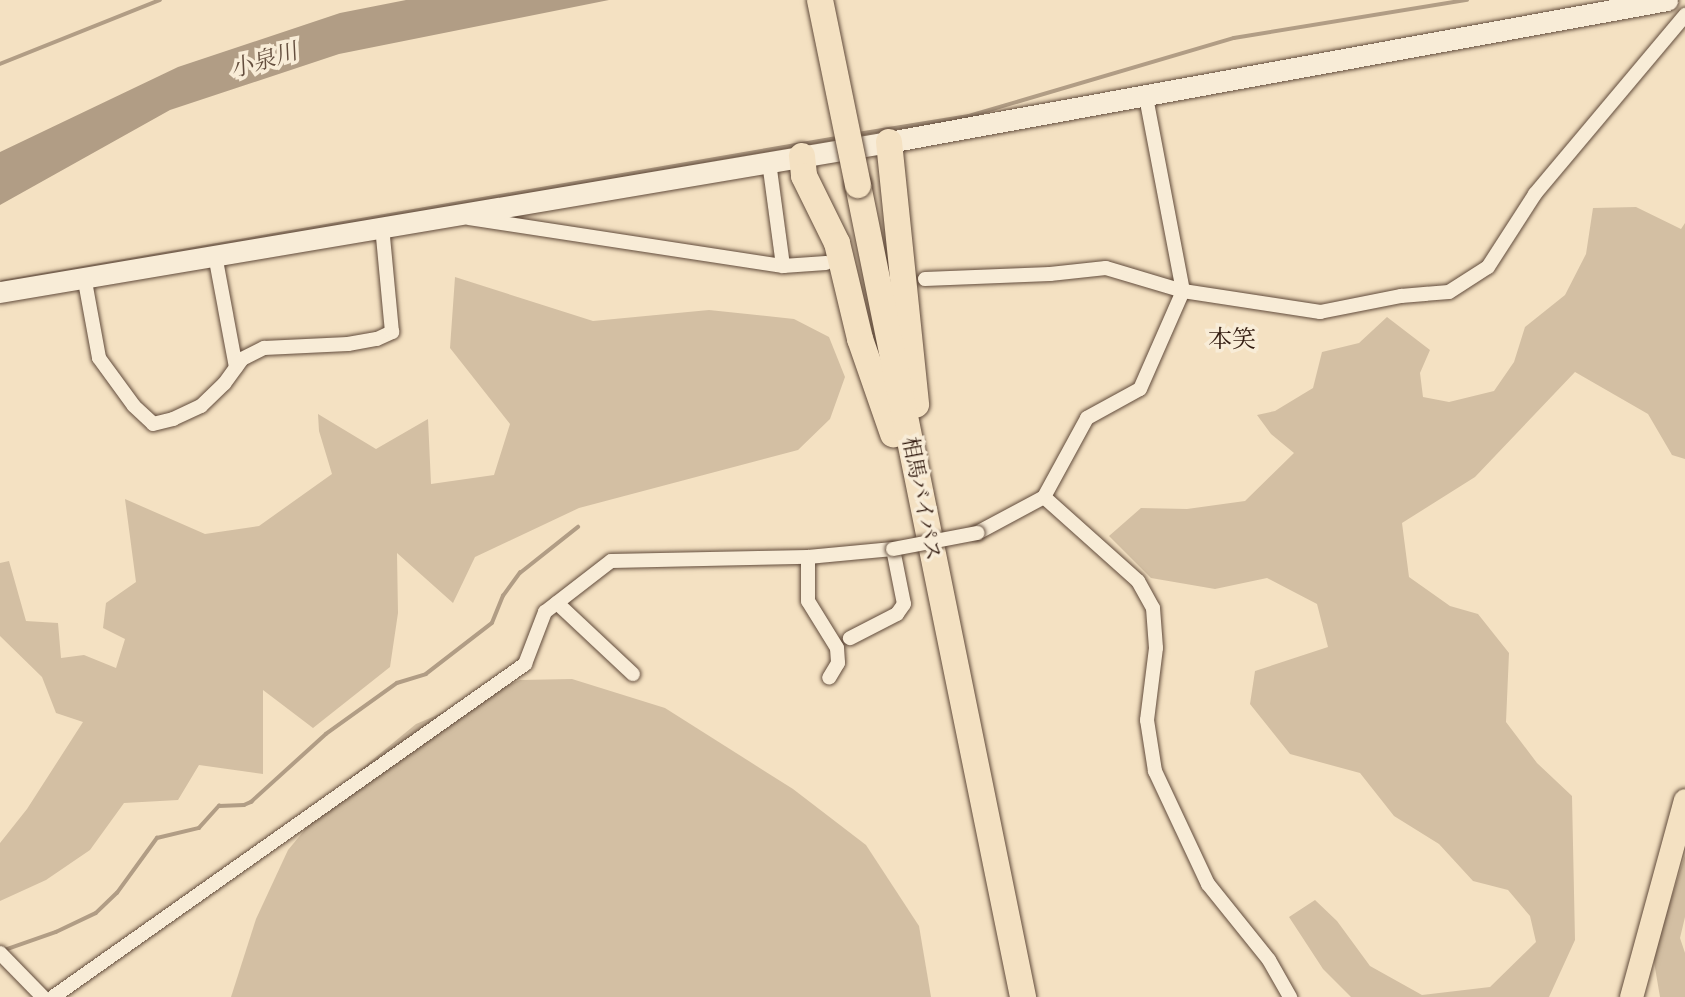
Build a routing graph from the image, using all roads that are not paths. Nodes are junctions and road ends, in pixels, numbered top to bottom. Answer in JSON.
{"nodes":[{"id":1,"x":820,"y":0,"type":"edge"},
{"id":2,"x":1667,"y":0,"type":"edge"},
{"id":3,"x":1685,"y":15,"type":"edge"},
{"id":4,"x":1146,"y":97,"type":"junction"},
{"id":5,"x":889,"y":142,"type":"junction"},
{"id":6,"x":802,"y":156,"type":"junction"},
{"id":7,"x":769,"y":162,"type":"junction"},
{"id":8,"x":454,"y":216,"type":"junction"},
{"id":9,"x":382,"y":227,"type":"junction"},
{"id":10,"x":215,"y":255,"type":"junction"},
{"id":11,"x":826,"y":263,"type":"dead end"},
{"id":12,"x":783,"y":266,"type":"junction"},
{"id":13,"x":84,"y":276,"type":"junction"},
{"id":14,"x":925,"y":279,"type":"dead end"},
{"id":15,"x":1183,"y":291,"type":"junction"},
{"id":16,"x":0,"y":292,"type":"edge"},
{"id":17,"x":236,"y":367,"type":"junction"},
{"id":18,"x":1044,"y":497,"type":"junction"},
{"id":19,"x":925,"y":525,"type":"junction"},
{"id":20,"x":893,"y":549,"type":"junction"},
{"id":21,"x":808,"y":556,"type":"junction"},
{"id":22,"x":557,"y":603,"type":"junction"},
{"id":23,"x":850,"y":638,"type":"dead end"},
{"id":24,"x":633,"y":674,"type":"dead end"},
{"id":25,"x":829,"y":678,"type":"dead end"},
{"id":26,"x":1685,"y":800,"type":"edge"},
{"id":27,"x":0,"y":953,"type":"edge"},
{"id":28,"x":43,"y":997,"type":"edge"},
{"id":29,"x":53,"y":997,"type":"edge"},
{"id":30,"x":1023,"y":997,"type":"edge"},
{"id":31,"x":1290,"y":997,"type":"edge"},
{"id":32,"x":1630,"y":997,"type":"edge"}],
"edges":[{"from":1,"to":19,"type":"highway","name":"相馬バイパス","bridge":true},
{"from":2,"to":4,"type":"street"},
{"from":3,"to":15,"type":"street"},
{"from":4,"to":5,"type":"street"},
{"from":4,"to":15,"type":"street"},
{"from":5,"to":6,"type":"street"},
{"from":5,"to":19,"type":"highway"},
{"from":6,"to":7,"type":"street"},
{"from":6,"to":19,"type":"highway"},
{"from":7,"to":8,"type":"street"},
{"from":7,"to":12,"type":"street"},
{"from":8,"to":9,"type":"street"},
{"from":8,"to":12,"type":"street"},
{"from":9,"to":10,"type":"street"},
{"from":9,"to":17,"type":"street"},
{"from":10,"to":13,"type":"street"},
{"from":10,"to":17,"type":"street"},
{"from":11,"to":12,"type":"street"},
{"from":13,"to":16,"type":"street"},
{"from":13,"to":17,"type":"street"},
{"from":14,"to":15,"type":"street"},
{"from":15,"to":18,"type":"street"},
{"from":18,"to":20,"type":"street","bridge":true},
{"from":18,"to":31,"type":"street"},
{"from":19,"to":30,"type":"highway","name":"相馬バイパス"},
{"from":20,"to":21,"type":"street"},
{"from":20,"to":23,"type":"street"},
{"from":21,"to":22,"type":"street"},
{"from":21,"to":25,"type":"street"},
{"from":22,"to":24,"type":"street"},
{"from":22,"to":29,"type":"street"},
{"from":26,"to":32,"type":"main road"},
{"from":27,"to":28,"type":"street"}]}
